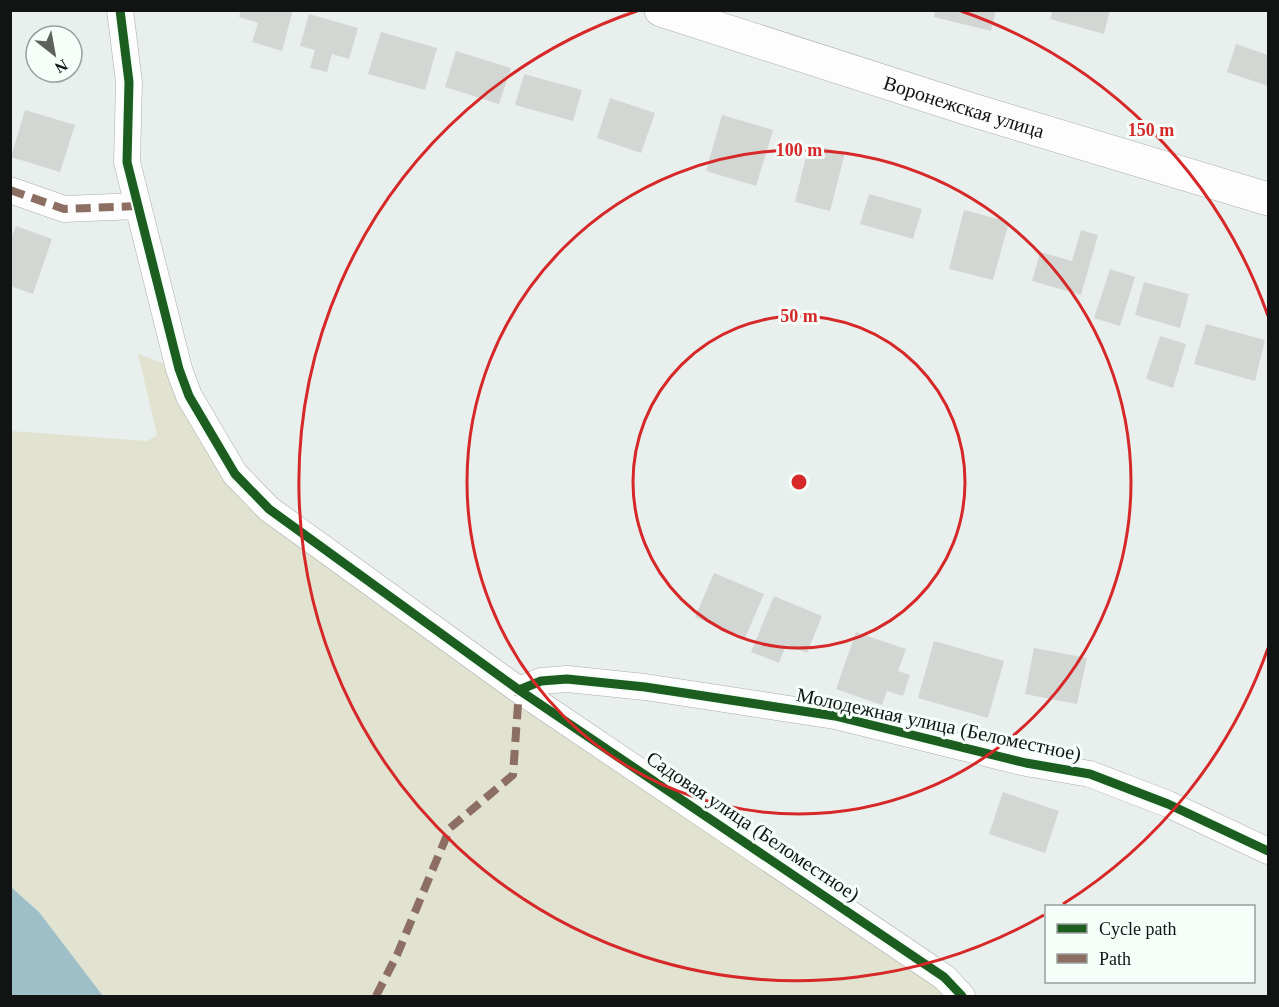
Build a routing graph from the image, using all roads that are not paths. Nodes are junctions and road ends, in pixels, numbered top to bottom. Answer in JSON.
{"nodes":[{"id":1,"x":120,"y":10,"type":"edge"},
{"id":2,"x":661,"y":10,"type":"edge"},
{"id":3,"x":10,"y":190,"type":"edge"},
{"id":4,"x":1269,"y":199,"type":"edge"},
{"id":5,"x":138,"y":206,"type":"junction"},
{"id":6,"x":519,"y":690,"type":"junction"},
{"id":7,"x":1269,"y":851,"type":"edge"},
{"id":8,"x":962,"y":996,"type":"edge"}],
"edges":[{"from":1,"to":5,"type":"street","name":"Садовая улица (Беломестное)"},
{"from":2,"to":4,"type":"street","name":"Воронежская улица"},
{"from":3,"to":5,"type":"street"},
{"from":5,"to":6,"type":"street","name":"Садовая улица (Беломестное)"},
{"from":6,"to":7,"type":"street","name":"Молодежная улица (Беломестное)"},
{"from":6,"to":8,"type":"street","name":"Садовая улица (Беломестное)"}]}
